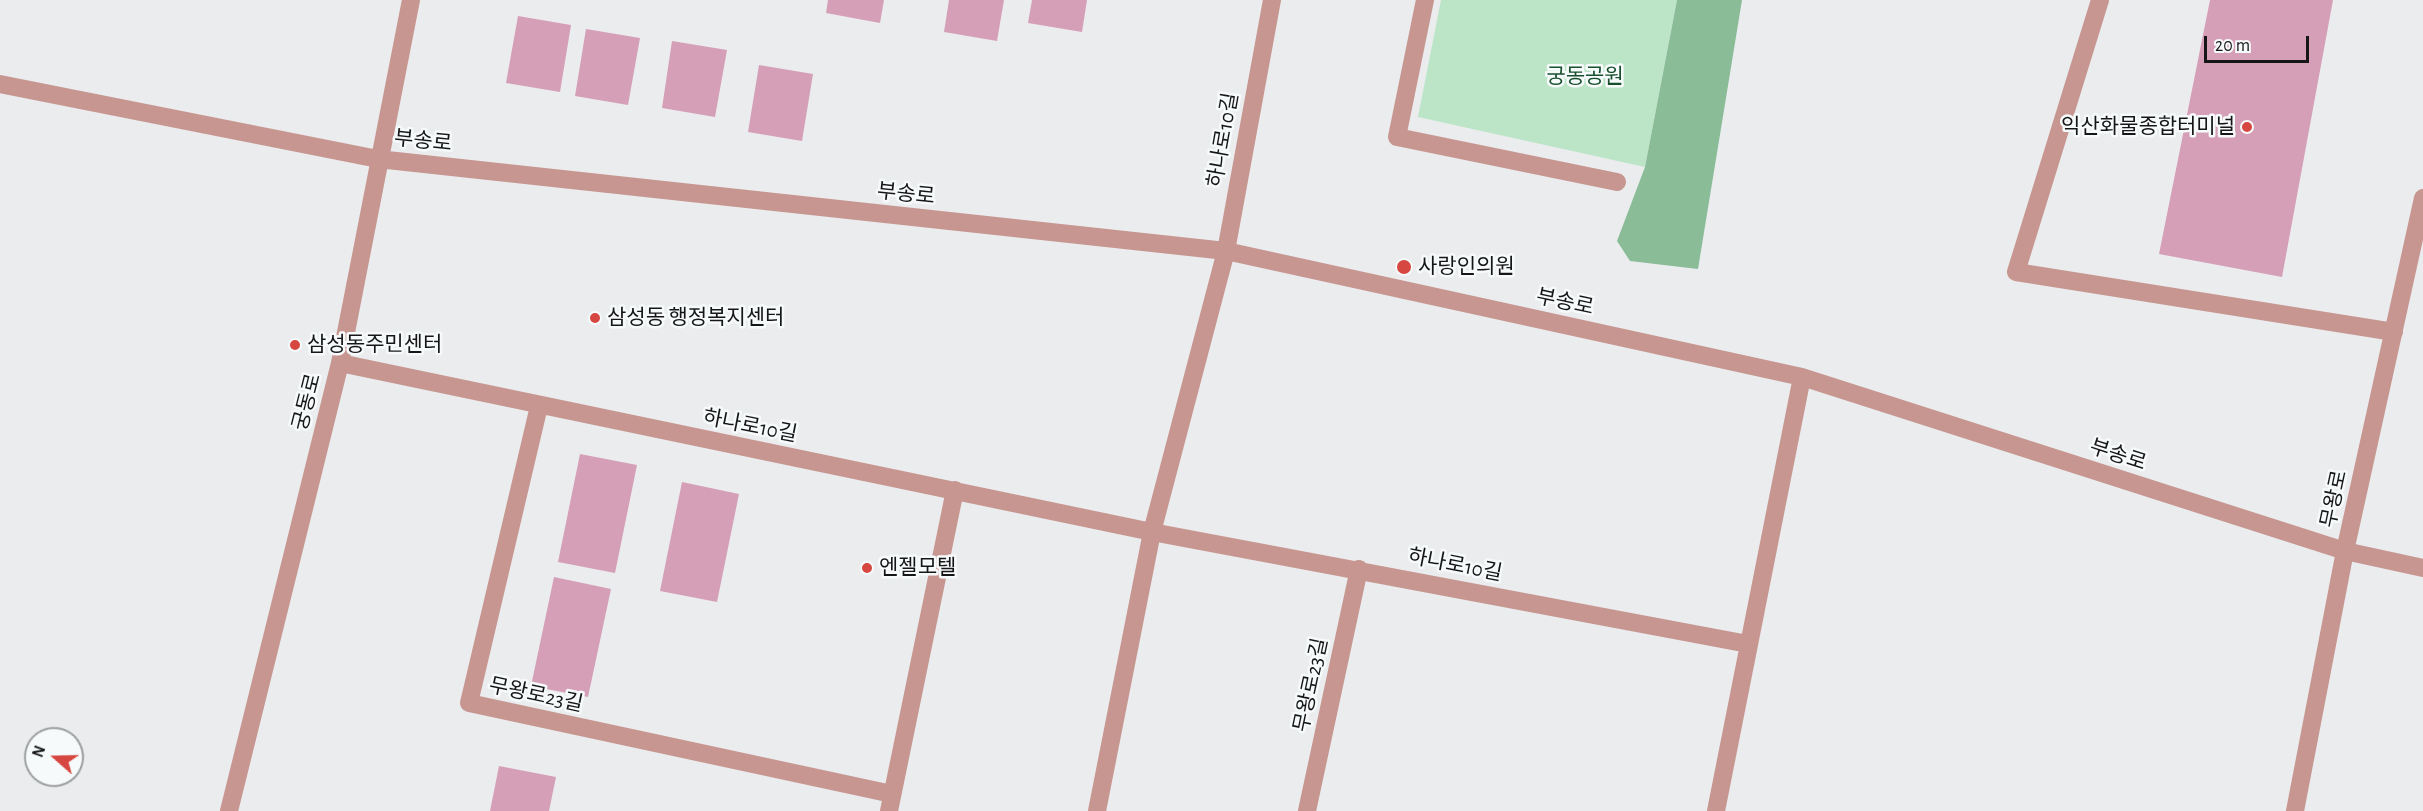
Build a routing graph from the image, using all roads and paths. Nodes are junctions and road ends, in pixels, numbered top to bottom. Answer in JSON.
{"nodes":[{"id":1,"x":411,"y":0,"type":"edge"},
{"id":2,"x":1272,"y":0,"type":"edge"},
{"id":3,"x":1425,"y":0,"type":"edge"},
{"id":4,"x":2100,"y":0,"type":"edge"},
{"id":5,"x":0,"y":84,"type":"edge"},
{"id":6,"x":378,"y":159,"type":"junction"},
{"id":7,"x":1617,"y":182,"type":"dead end"},
{"id":8,"x":2423,"y":198,"type":"edge"},
{"id":9,"x":1226,"y":251,"type":"junction"},
{"id":10,"x":2394,"y":332,"type":"junction"},
{"id":11,"x":340,"y":363,"type":"junction"},
{"id":12,"x":1802,"y":377,"type":"junction"},
{"id":13,"x":539,"y":406,"type":"junction"},
{"id":14,"x":955,"y":490,"type":"junction"},
{"id":15,"x":1152,"y":532,"type":"junction"},
{"id":16,"x":2345,"y":551,"type":"junction"},
{"id":17,"x":2423,"y":568,"type":"edge"},
{"id":18,"x":1359,"y":570,"type":"junction"},
{"id":19,"x":1748,"y":645,"type":"junction"},
{"id":20,"x":890,"y":803,"type":"edge"},
{"id":21,"x":229,"y":811,"type":"edge"},
{"id":22,"x":1097,"y":811,"type":"edge"},
{"id":23,"x":1307,"y":811,"type":"edge"},
{"id":24,"x":1716,"y":811,"type":"edge"},
{"id":25,"x":2295,"y":811,"type":"edge"}],
"edges":[{"from":1,"to":6,"type":"street","name":"궁동로"},
{"from":2,"to":9,"type":"street","name":"하나로10길"},
{"from":3,"to":7,"type":"street"},
{"from":4,"to":10,"type":"street"},
{"from":5,"to":6,"type":"street","name":"부송로"},
{"from":6,"to":9,"type":"street","name":"부송로"},
{"from":6,"to":11,"type":"street","name":"궁동로"},
{"from":8,"to":10,"type":"street","name":"무왕로"},
{"from":9,"to":12,"type":"street","name":"부송로"},
{"from":9,"to":15,"type":"street","name":"하나로10길"},
{"from":10,"to":16,"type":"street","name":"무왕로"},
{"from":11,"to":13,"type":"street","name":"하나로10길"},
{"from":11,"to":21,"type":"street","name":"궁동로"},
{"from":12,"to":16,"type":"street","name":"부송로"},
{"from":12,"to":19,"type":"street"},
{"from":13,"to":14,"type":"street","name":"하나로10길"},
{"from":13,"to":20,"type":"street","name":"무왕로23길"},
{"from":14,"to":15,"type":"street","name":"하나로10길"},
{"from":14,"to":20,"type":"street","name":"무왕로23길"},
{"from":15,"to":18,"type":"street","name":"하나로10길"},
{"from":15,"to":22,"type":"street","name":"하나로10길"},
{"from":16,"to":17,"type":"street","name":"부송로"},
{"from":16,"to":25,"type":"street","name":"무왕로"},
{"from":18,"to":19,"type":"street","name":"하나로10길"},
{"from":18,"to":23,"type":"street","name":"무왕로23길"},
{"from":19,"to":24,"type":"street"}]}
